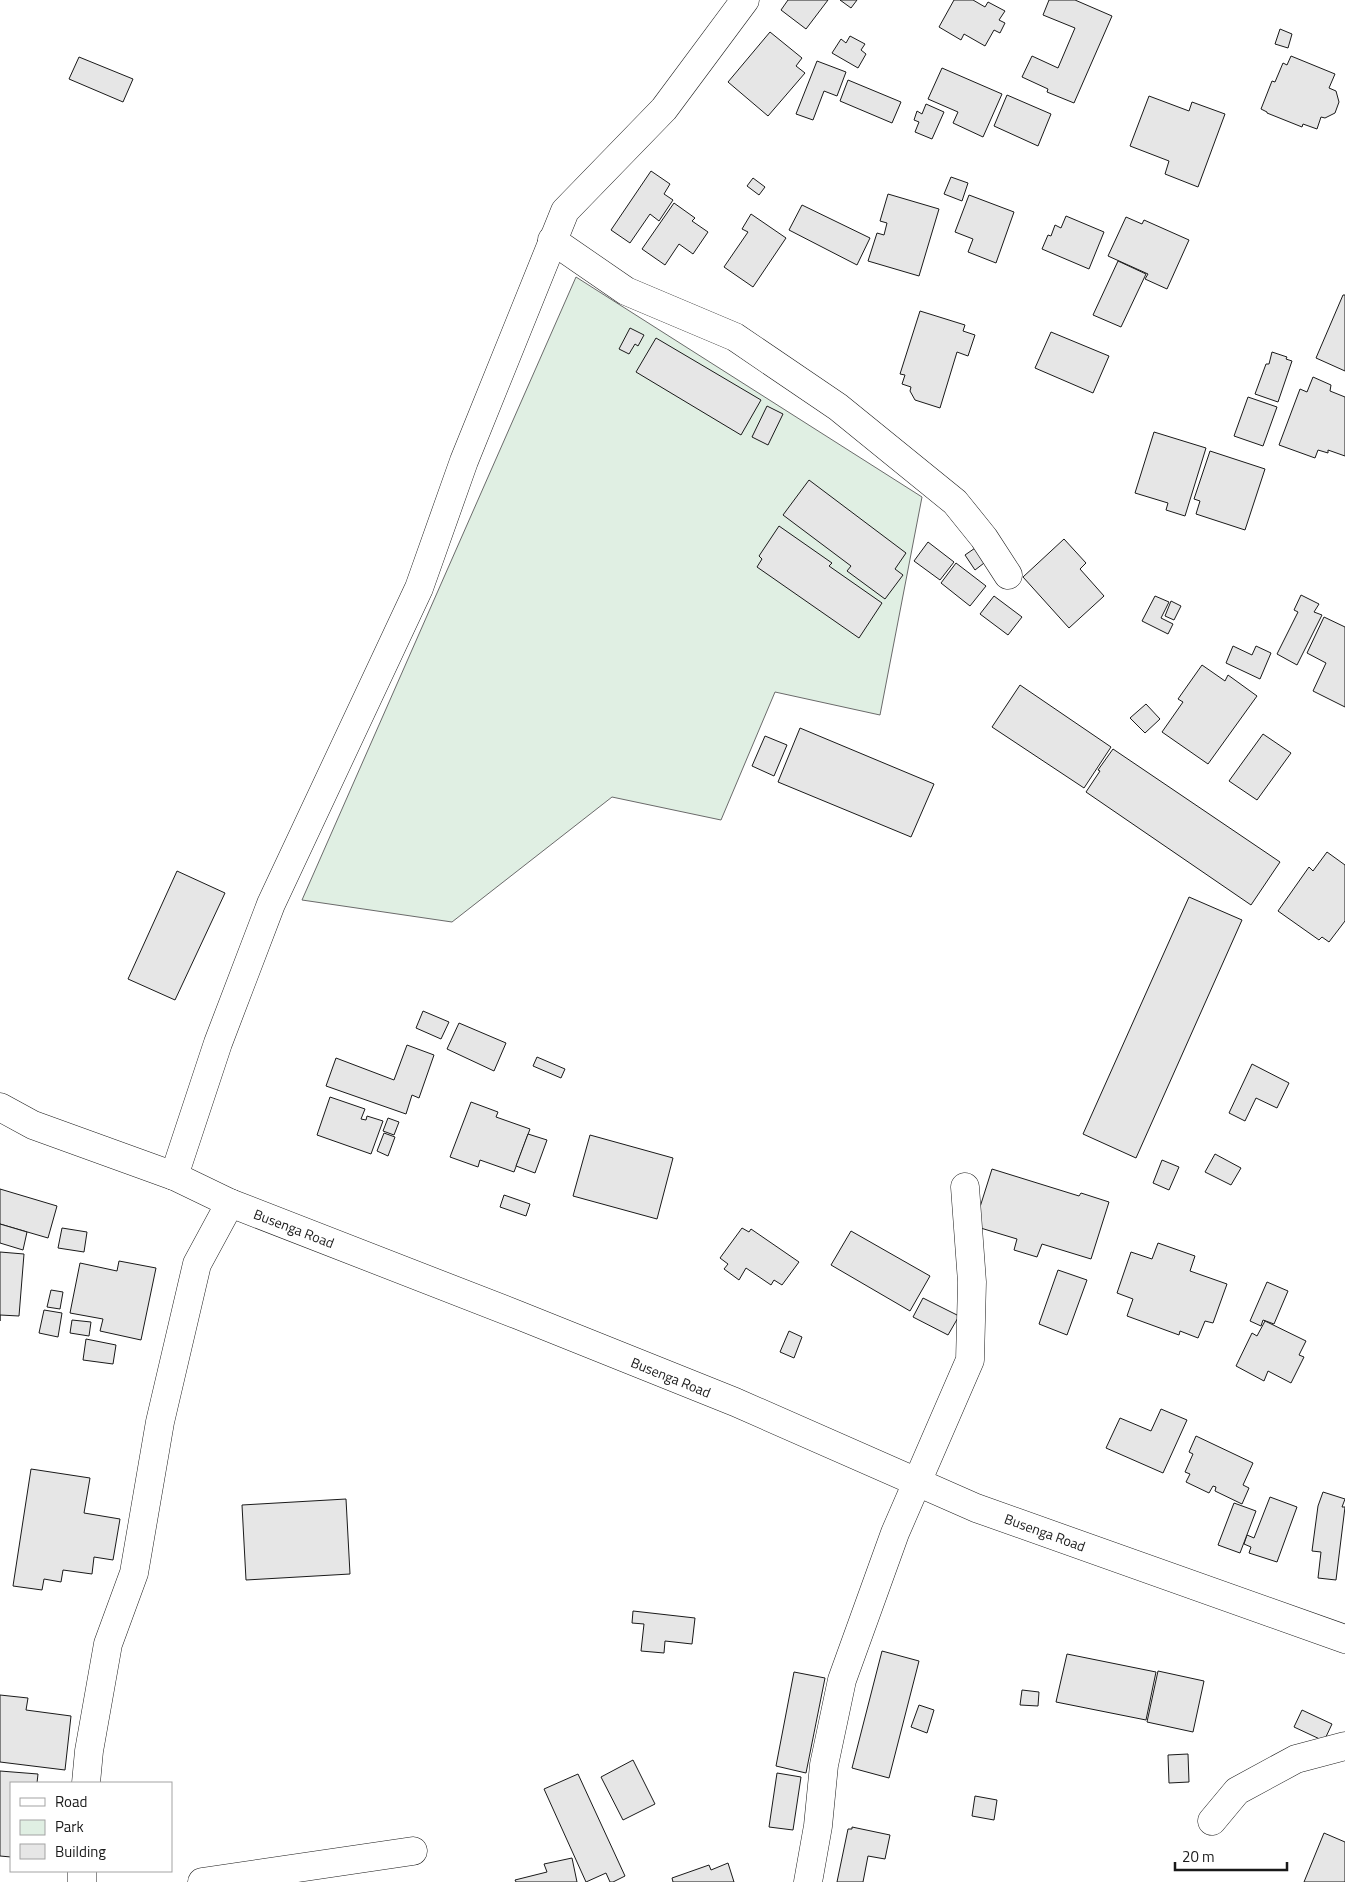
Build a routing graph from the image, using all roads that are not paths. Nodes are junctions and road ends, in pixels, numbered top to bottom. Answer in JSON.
{"nodes":[{"id":1,"x":745,"y":0,"type":"edge"},
{"id":2,"x":552,"y":240,"type":"junction"},
{"id":3,"x":1008,"y":575,"type":"dead end"},
{"id":4,"x":0,"y":1107,"type":"edge"},
{"id":5,"x":174,"y":1176,"type":"junction"},
{"id":6,"x":965,"y":1187,"type":"dead end"},
{"id":7,"x":230,"y":1203,"type":"junction"},
{"id":8,"x":917,"y":1482,"type":"junction"},
{"id":9,"x":1345,"y":1639,"type":"edge"},
{"id":10,"x":1345,"y":1746,"type":"edge"},
{"id":11,"x":86,"y":1782,"type":"edge"},
{"id":12,"x":1212,"y":1821,"type":"dead end"},
{"id":13,"x":412,"y":1851,"type":"dead end"},
{"id":14,"x":236,"y":1879,"type":"edge"},
{"id":15,"x":202,"y":1882,"type":"edge"},
{"id":16,"x":808,"y":1882,"type":"edge"}],
"edges":[{"from":1,"to":2,"type":"street"},
{"from":2,"to":3,"type":"street"},
{"from":2,"to":5,"type":"street"},
{"from":4,"to":5,"type":"street","name":"Busenga Road"},
{"from":5,"to":7,"type":"street","name":"Busenga Road"},
{"from":6,"to":8,"type":"street"},
{"from":7,"to":8,"type":"street","name":"Busenga Road"},
{"from":7,"to":11,"type":"street"},
{"from":8,"to":9,"type":"street","name":"Busenga Road"},
{"from":8,"to":16,"type":"street"},
{"from":10,"to":12,"type":"street"},
{"from":13,"to":14,"type":"street"},
{"from":14,"to":15,"type":"street"}]}
